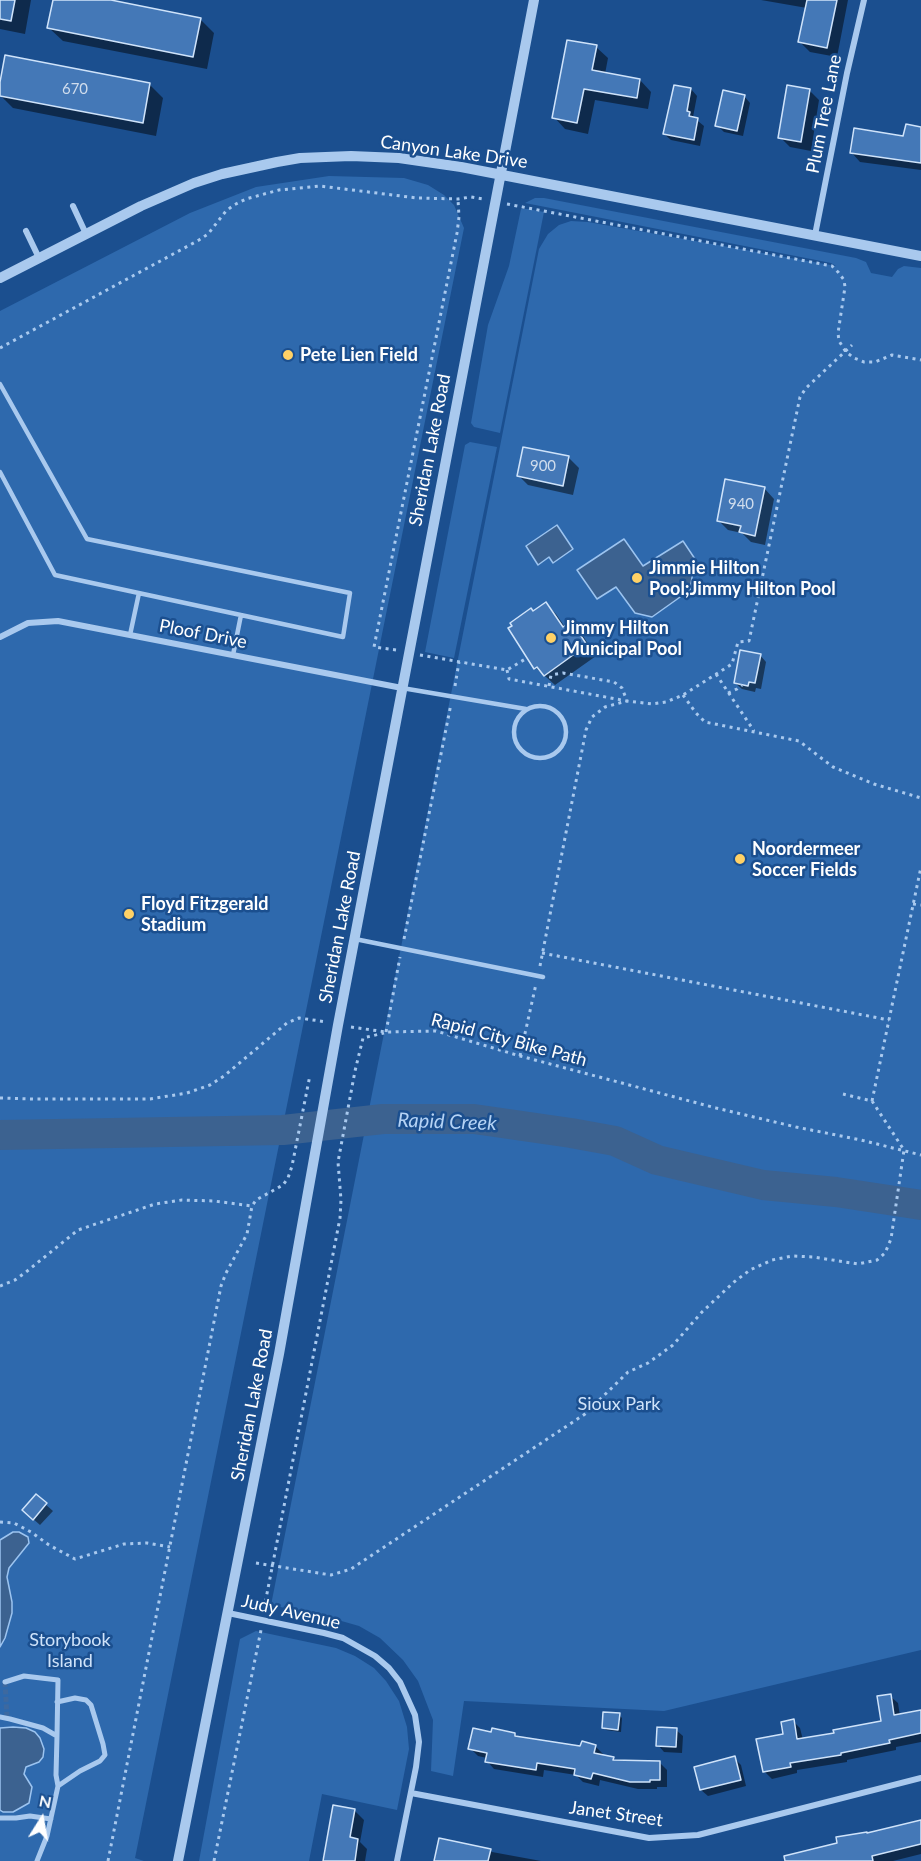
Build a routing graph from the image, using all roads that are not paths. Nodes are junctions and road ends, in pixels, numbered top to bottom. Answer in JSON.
{"nodes":[{"id":1,"x":534,"y":0,"type":"edge"},
{"id":2,"x":864,"y":0,"type":"edge"},
{"id":3,"x":500,"y":174,"type":"junction"},
{"id":4,"x":73,"y":206,"type":"dead end"},
{"id":5,"x":26,"y":231,"type":"dead end"},
{"id":6,"x":86,"y":234,"type":"junction"},
{"id":7,"x":815,"y":235,"type":"junction"},
{"id":8,"x":921,"y":256,"type":"edge"},
{"id":9,"x":39,"y":258,"type":"junction"},
{"id":10,"x":0,"y":278,"type":"edge"},
{"id":11,"x":0,"y":384,"type":"edge"},
{"id":12,"x":0,"y":472,"type":"edge"},
{"id":13,"x":139,"y":593,"type":"junction"},
{"id":14,"x":242,"y":615,"type":"junction"},
{"id":15,"x":130,"y":635,"type":"junction"},
{"id":16,"x":0,"y":637,"type":"edge"},
{"id":17,"x":233,"y":655,"type":"junction"},
{"id":18,"x":402,"y":688,"type":"junction"},
{"id":19,"x":526,"y":709,"type":"junction"},
{"id":20,"x":355,"y":939,"type":"junction"},
{"id":21,"x":540,"y":976,"type":"road end"},
{"id":22,"x":228,"y":1613,"type":"junction"},
{"id":23,"x":5,"y":1682,"type":"dead end"},
{"id":24,"x":57,"y":1702,"type":"junction"},
{"id":25,"x":0,"y":1717,"type":"edge"},
{"id":26,"x":57,"y":1736,"type":"junction"},
{"id":27,"x":921,"y":1778,"type":"edge"},
{"id":28,"x":58,"y":1786,"type":"junction"},
{"id":29,"x":411,"y":1793,"type":"junction"},
{"id":30,"x":0,"y":1818,"type":"edge"},
{"id":31,"x":51,"y":1819,"type":"junction"},
{"id":32,"x":37,"y":1861,"type":"edge"},
{"id":33,"x":178,"y":1861,"type":"edge"},
{"id":34,"x":397,"y":1861,"type":"edge"}],
"edges":[{"from":1,"to":3,"type":"street","name":"Sheridan Lake Road"},
{"from":2,"to":7,"type":"street","name":"Plum Tree Lane"},
{"from":3,"to":6,"type":"street","name":"Canyon Lake Drive"},
{"from":3,"to":7,"type":"street","name":"Canyon Lake Drive"},
{"from":3,"to":18,"type":"street","name":"Sheridan Lake Road"},
{"from":4,"to":6,"type":"street"},
{"from":5,"to":9,"type":"street"},
{"from":6,"to":9,"type":"street","name":"Canyon Lake Drive"},
{"from":7,"to":8,"type":"street","name":"Canyon Lake Drive"},
{"from":9,"to":10,"type":"street","name":"Canyon Lake Drive"},
{"from":11,"to":14,"type":"lane"},
{"from":12,"to":13,"type":"lane"},
{"from":13,"to":14,"type":"lane"},
{"from":13,"to":15,"type":"lane"},
{"from":14,"to":17,"type":"lane"},
{"from":15,"to":16,"type":"street","name":"Ploof Drive"},
{"from":15,"to":17,"type":"street","name":"Ploof Drive"},
{"from":17,"to":18,"type":"street","name":"Ploof Drive"},
{"from":18,"to":19,"type":"lane"},
{"from":18,"to":20,"type":"street","name":"Sheridan Lake Road"},
{"from":19,"to":19,"type":"lane"},
{"from":20,"to":21,"type":"lane"},
{"from":20,"to":22,"type":"street","name":"Sheridan Lake Road"},
{"from":22,"to":29,"type":"street","name":"Judy Avenue"},
{"from":22,"to":33,"type":"street","name":"Sheridan Lake Road"},
{"from":23,"to":24,"type":"street"},
{"from":24,"to":26,"type":"street"},
{"from":24,"to":28,"type":"street"},
{"from":25,"to":26,"type":"street"},
{"from":26,"to":28,"type":"street"},
{"from":27,"to":29,"type":"street","name":"Janet Street"},
{"from":28,"to":31,"type":"street"},
{"from":29,"to":34,"type":"street","name":"Judy Avenue"},
{"from":30,"to":31,"type":"street"},
{"from":31,"to":32,"type":"street"}]}
